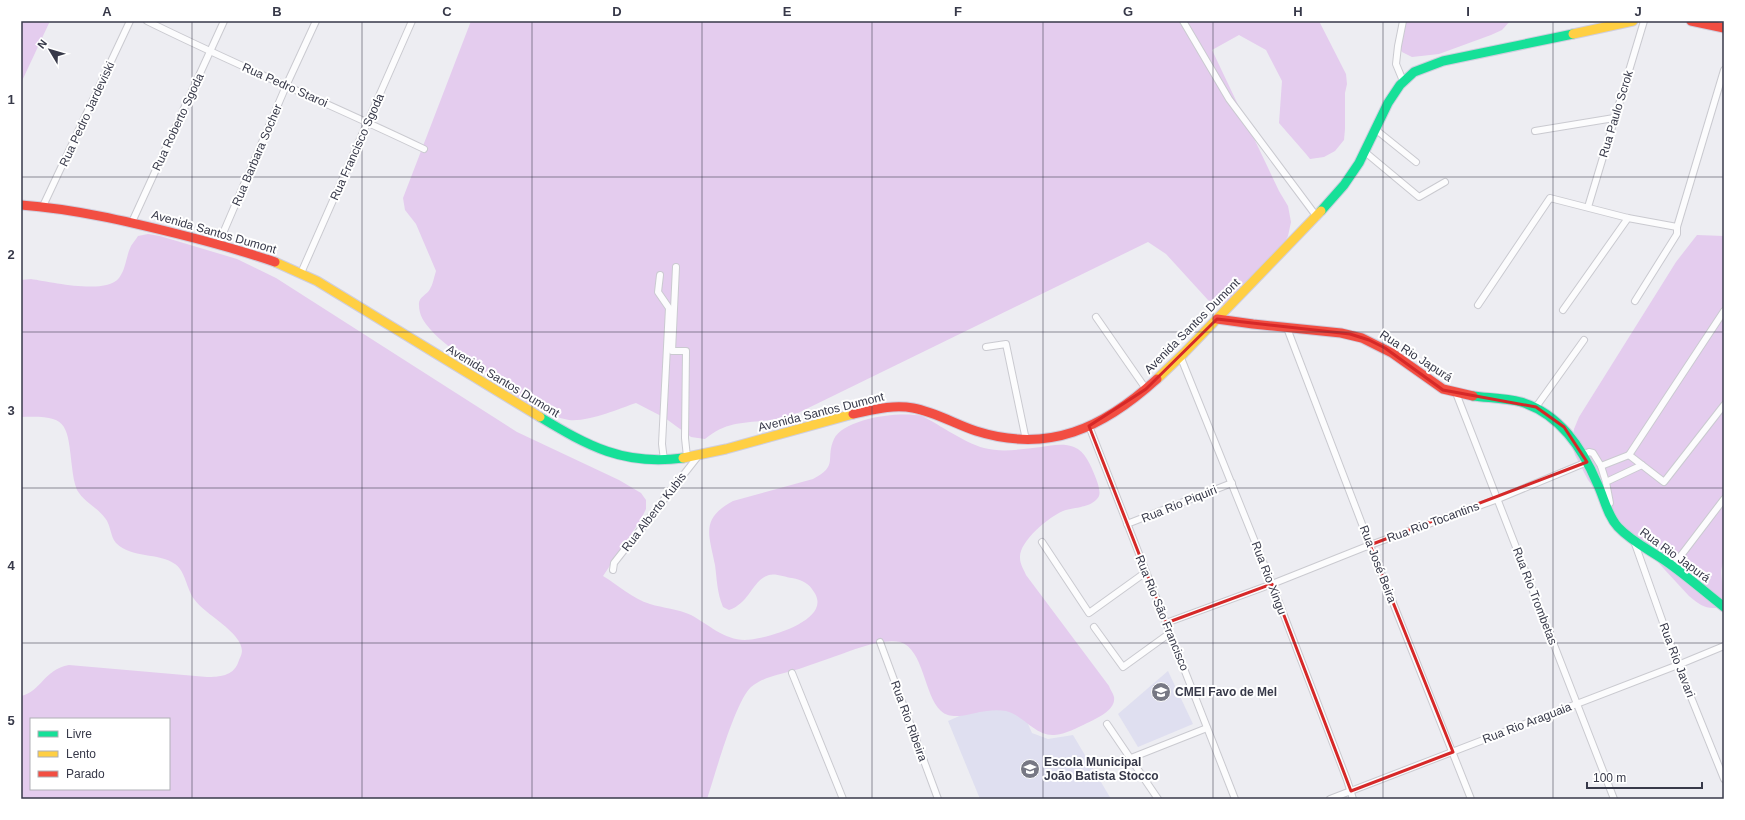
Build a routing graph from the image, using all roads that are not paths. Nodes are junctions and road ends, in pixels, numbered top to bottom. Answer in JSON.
{"nodes":[{"id":1,"x":130,"y":21,"type":"edge"},
{"id":2,"x":147,"y":21,"type":"edge"},
{"id":3,"x":224,"y":21,"type":"edge"},
{"id":4,"x":316,"y":21,"type":"edge"},
{"id":5,"x":412,"y":21,"type":"edge"},
{"id":6,"x":1183,"y":21,"type":"edge"},
{"id":7,"x":1403,"y":21,"type":"edge"},
{"id":8,"x":1633,"y":21,"type":"edge"},
{"id":9,"x":1644,"y":21,"type":"edge"},
{"id":10,"x":1696,"y":21,"type":"edge"},
{"id":11,"x":1724,"y":28,"type":"edge"},
{"id":12,"x":210,"y":52,"type":"junction"},
{"id":13,"x":1724,"y":70,"type":"edge"},
{"id":14,"x":1403,"y":81,"type":"junction"},
{"id":15,"x":286,"y":86,"type":"junction"},
{"id":16,"x":1614,"y":118,"type":"junction"},
{"id":17,"x":368,"y":122,"type":"junction"},
{"id":18,"x":1375,"y":129,"type":"junction"},
{"id":19,"x":1535,"y":131,"type":"dead end"},
{"id":20,"x":424,"y":149,"type":"dead end"},
{"id":21,"x":1365,"y":152,"type":"junction"},
{"id":22,"x":1416,"y":162,"type":"dead end"},
{"id":23,"x":1445,"y":182,"type":"dead end"},
{"id":24,"x":21,"y":205,"type":"edge"},
{"id":25,"x":43,"y":206,"type":"junction"},
{"id":26,"x":1588,"y":207,"type":"junction"},
{"id":27,"x":1317,"y":216,"type":"junction"},
{"id":28,"x":1628,"y":218,"type":"junction"},
{"id":29,"x":132,"y":222,"type":"junction"},
{"id":30,"x":1677,"y":227,"type":"junction"},
{"id":31,"x":218,"y":245,"type":"junction"},
{"id":32,"x":676,"y":267,"type":"dead end"},
{"id":33,"x":302,"y":273,"type":"junction"},
{"id":34,"x":660,"y":275,"type":"dead end"},
{"id":35,"x":1635,"y":301,"type":"dead end"},
{"id":36,"x":1478,"y":306,"type":"dead end"},
{"id":37,"x":1563,"y":310,"type":"dead end"},
{"id":38,"x":1724,"y":311,"type":"edge"},
{"id":39,"x":1096,"y":317,"type":"dead end"},
{"id":40,"x":1217,"y":320,"type":"junction"},
{"id":41,"x":1287,"y":328,"type":"junction"},
{"id":42,"x":1584,"y":340,"type":"dead end"},
{"id":43,"x":986,"y":347,"type":"dead end"},
{"id":44,"x":1181,"y":358,"type":"junction"},
{"id":45,"x":1146,"y":389,"type":"junction"},
{"id":46,"x":1456,"y":393,"type":"junction"},
{"id":47,"x":1724,"y":405,"type":"edge"},
{"id":48,"x":1536,"y":407,"type":"junction"},
{"id":49,"x":1089,"y":426,"type":"junction"},
{"id":50,"x":1026,"y":440,"type":"junction"},
{"id":51,"x":699,"y":455,"type":"junction"},
{"id":52,"x":1628,"y":455,"type":"junction"},
{"id":53,"x":687,"y":457,"type":"junction"},
{"id":54,"x":1585,"y":459,"type":"junction"},
{"id":55,"x":664,"y":460,"type":"junction"},
{"id":56,"x":1642,"y":465,"type":"junction"},
{"id":57,"x":1601,"y":466,"type":"junction"},
{"id":58,"x":1606,"y":482,"type":"junction"},
{"id":59,"x":1232,"y":483,"type":"junction"},
{"id":60,"x":1724,"y":498,"type":"edge"},
{"id":61,"x":1498,"y":499,"type":"junction"},
{"id":62,"x":1606,"y":505,"type":"junction"},
{"id":63,"x":1127,"y":524,"type":"junction"},
{"id":64,"x":1634,"y":540,"type":"junction"},
{"id":65,"x":1042,"y":542,"type":"dead end"},
{"id":66,"x":1370,"y":545,"type":"junction"},
{"id":67,"x":1673,"y":566,"type":"junction"},
{"id":68,"x":613,"y":570,"type":"dead end"},
{"id":69,"x":1146,"y":572,"type":"junction"},
{"id":70,"x":1272,"y":584,"type":"junction"},
{"id":71,"x":1724,"y":607,"type":"edge"},
{"id":72,"x":1166,"y":623,"type":"junction"},
{"id":73,"x":1094,"y":627,"type":"dead end"},
{"id":74,"x":1170,"y":632,"type":"junction"},
{"id":75,"x":880,"y":642,"type":"dead end"},
{"id":76,"x":1724,"y":646,"type":"edge"},
{"id":77,"x":1678,"y":665,"type":"junction"},
{"id":78,"x":792,"y":673,"type":"dead end"},
{"id":79,"x":1577,"y":704,"type":"junction"},
{"id":80,"x":1107,"y":724,"type":"dead end"},
{"id":81,"x":1208,"y":728,"type":"junction"},
{"id":82,"x":1452,"y":752,"type":"junction"},
{"id":83,"x":1131,"y":758,"type":"junction"},
{"id":84,"x":1724,"y":779,"type":"edge"},
{"id":85,"x":1351,"y":791,"type":"junction"},
{"id":86,"x":842,"y":799,"type":"edge"},
{"id":87,"x":938,"y":799,"type":"edge"},
{"id":88,"x":1158,"y":799,"type":"edge"},
{"id":89,"x":1236,"y":799,"type":"edge"},
{"id":90,"x":1330,"y":799,"type":"edge"},
{"id":91,"x":1353,"y":799,"type":"edge"},
{"id":92,"x":1471,"y":799,"type":"edge"},
{"id":93,"x":1614,"y":799,"type":"edge"}],
"edges":[{"from":1,"to":25,"type":"street","name":"Rua Pedro Jardeviski"},
{"from":2,"to":12,"type":"street","name":"Rua Pedro Staroi"},
{"from":3,"to":12,"type":"street","name":"Rua Roberto Sgoda"},
{"from":4,"to":15,"type":"street","name":"Rua Barbara Socher"},
{"from":5,"to":17,"type":"street","name":"Rua Francisco Sgoda"},
{"from":6,"to":27,"type":"street"},
{"from":7,"to":14,"type":"street"},
{"from":8,"to":14,"type":"street","name":"Avenida Santos Dumont"},
{"from":9,"to":16,"type":"street","name":"Rua Paulo Scrok"},
{"from":10,"to":11,"type":"street"},
{"from":12,"to":15,"type":"street","name":"Rua Pedro Staroi"},
{"from":12,"to":29,"type":"street","name":"Rua Roberto Sgoda"},
{"from":13,"to":30,"type":"street"},
{"from":14,"to":18,"type":"street","name":"Avenida Santos Dumont"},
{"from":15,"to":17,"type":"street","name":"Rua Pedro Staroi"},
{"from":15,"to":31,"type":"street","name":"Rua Barbara Socher"},
{"from":16,"to":19,"type":"street"},
{"from":16,"to":26,"type":"street","name":"Rua Paulo Scrok"},
{"from":17,"to":20,"type":"street","name":"Rua Pedro Staroi"},
{"from":17,"to":33,"type":"street","name":"Rua Francisco Sgoda"},
{"from":18,"to":21,"type":"street","name":"Avenida Santos Dumont"},
{"from":18,"to":22,"type":"street"},
{"from":21,"to":23,"type":"street"},
{"from":21,"to":27,"type":"street","name":"Avenida Santos Dumont"},
{"from":24,"to":25,"type":"street","name":"Avenida Santos Dumont"},
{"from":25,"to":29,"type":"street","name":"Avenida Santos Dumont"},
{"from":26,"to":28,"type":"street"},
{"from":26,"to":36,"type":"street"},
{"from":27,"to":40,"type":"street","name":"Avenida Santos Dumont"},
{"from":28,"to":30,"type":"street"},
{"from":28,"to":37,"type":"street"},
{"from":29,"to":31,"type":"street","name":"Avenida Santos Dumont"},
{"from":30,"to":35,"type":"street"},
{"from":31,"to":33,"type":"street","name":"Avenida Santos Dumont"},
{"from":32,"to":53,"type":"street"},
{"from":33,"to":55,"type":"street","name":"Avenida Santos Dumont"},
{"from":34,"to":55,"type":"street"},
{"from":38,"to":52,"type":"street"},
{"from":39,"to":45,"type":"street"},
{"from":40,"to":41,"type":"street","name":"Rua Rio Japurá"},
{"from":40,"to":44,"type":"street","name":"Avenida Santos Dumont"},
{"from":41,"to":46,"type":"street","name":"Rua Rio Japurá"},
{"from":41,"to":66,"type":"street","name":"Rua José Beira"},
{"from":42,"to":48,"type":"street"},
{"from":43,"to":50,"type":"street"},
{"from":44,"to":45,"type":"street","name":"Avenida Santos Dumont"},
{"from":44,"to":59,"type":"street","name":"Rua Rio Xingu"},
{"from":45,"to":49,"type":"street","name":"Avenida Santos Dumont"},
{"from":46,"to":48,"type":"street","name":"Rua Rio Japurá"},
{"from":46,"to":61,"type":"street","name":"Rua Rio Trombetas"},
{"from":47,"to":56,"type":"street"},
{"from":48,"to":54,"type":"street","name":"Rua Rio Japurá"},
{"from":49,"to":50,"type":"street","name":"Avenida Santos Dumont"},
{"from":49,"to":63,"type":"street","name":"Rua Rio São Francisco"},
{"from":50,"to":51,"type":"street","name":"Avenida Santos Dumont"},
{"from":51,"to":53,"type":"street","name":"Avenida Santos Dumont"},
{"from":51,"to":68,"type":"street","name":"Rua Alberto Kubis"},
{"from":52,"to":56,"type":"street"},
{"from":52,"to":57,"type":"street"},
{"from":53,"to":55,"type":"street","name":"Avenida Santos Dumont"},
{"from":54,"to":57,"type":"street"},
{"from":54,"to":61,"type":"street","name":"Rua Rio Tocantins"},
{"from":54,"to":62,"type":"street","name":"Rua Rio Japurá"},
{"from":56,"to":58,"type":"street"},
{"from":57,"to":58,"type":"street"},
{"from":58,"to":62,"type":"street"},
{"from":59,"to":63,"type":"street","name":"Rua Rio Piquiri"},
{"from":59,"to":70,"type":"street","name":"Rua Rio Xingu"},
{"from":60,"to":67,"type":"street"},
{"from":61,"to":66,"type":"street","name":"Rua Rio Tocantins"},
{"from":61,"to":79,"type":"street","name":"Rua Rio Trombetas"},
{"from":62,"to":64,"type":"street","name":"Rua Rio Japurá"},
{"from":63,"to":69,"type":"street","name":"Rua Rio São Francisco"},
{"from":64,"to":67,"type":"street","name":"Rua Rio Japurá"},
{"from":64,"to":77,"type":"street","name":"Rua Rio Javari"},
{"from":65,"to":69,"type":"street"},
{"from":66,"to":70,"type":"street","name":"Rua Rio Tocantins"},
{"from":66,"to":82,"type":"street","name":"Rua José Beira"},
{"from":67,"to":71,"type":"street","name":"Rua Rio Japurá"},
{"from":69,"to":72,"type":"street","name":"Rua Rio São Francisco"},
{"from":70,"to":72,"type":"street","name":"Rua Rio Tocantins"},
{"from":70,"to":85,"type":"street","name":"Rua Rio Xingu"},
{"from":72,"to":74,"type":"street","name":"Rua Rio São Francisco"},
{"from":73,"to":74,"type":"street"},
{"from":74,"to":81,"type":"street","name":"Rua Rio São Francisco"},
{"from":75,"to":87,"type":"street","name":"Rua Rio Ribeira"},
{"from":76,"to":77,"type":"street","name":"Rua Rio Araguaia"},
{"from":77,"to":79,"type":"street","name":"Rua Rio Araguaia"},
{"from":77,"to":84,"type":"street","name":"Rua Rio Javari"},
{"from":78,"to":86,"type":"street"},
{"from":79,"to":82,"type":"street","name":"Rua Rio Araguaia"},
{"from":79,"to":93,"type":"street","name":"Rua Rio Trombetas"},
{"from":80,"to":83,"type":"street"},
{"from":81,"to":83,"type":"street"},
{"from":81,"to":89,"type":"street","name":"Rua Rio São Francisco"},
{"from":82,"to":85,"type":"street","name":"Rua Rio Araguaia"},
{"from":82,"to":92,"type":"street","name":"Rua José Beira"},
{"from":83,"to":88,"type":"street"},
{"from":85,"to":90,"type":"street","name":"Rua Rio Araguaia"},
{"from":85,"to":91,"type":"street","name":"Rua Rio Xingu"}]}
